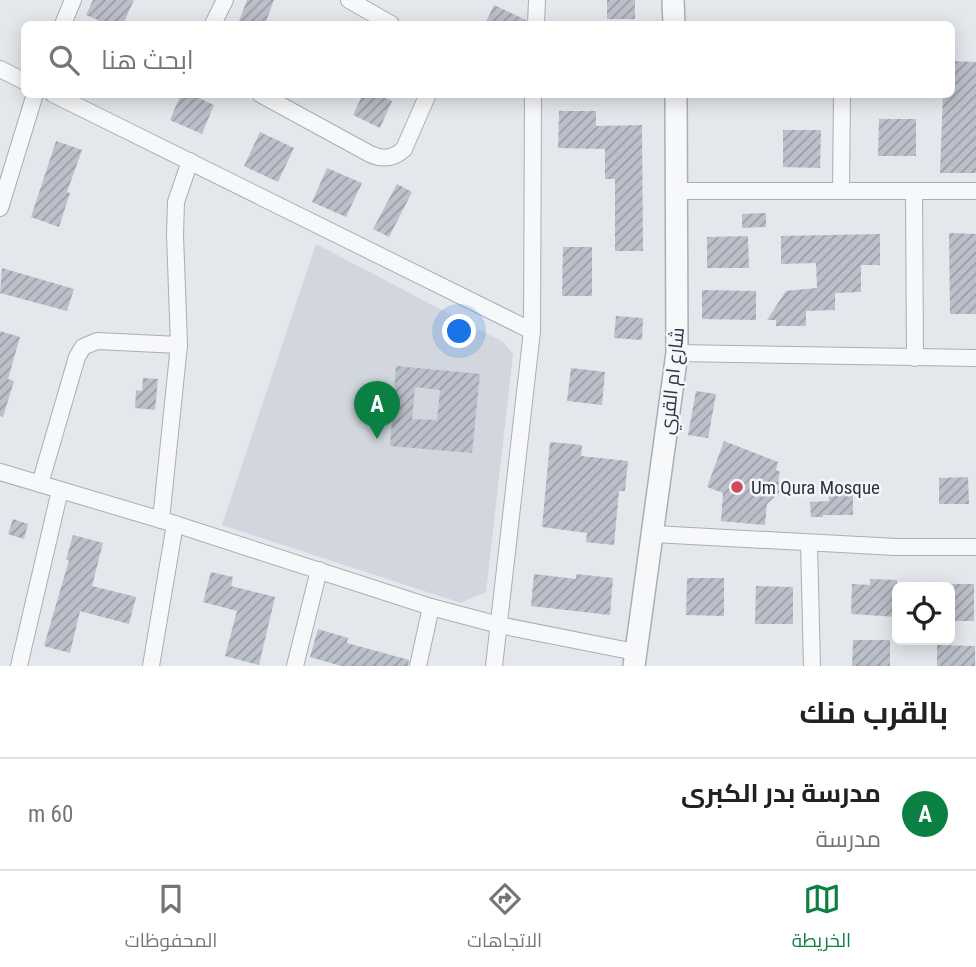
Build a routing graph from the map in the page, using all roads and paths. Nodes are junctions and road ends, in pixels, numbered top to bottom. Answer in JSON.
{"nodes":[{"id":1,"x":73,"y":0,"type":"edge"},
{"id":2,"x":225,"y":0,"type":"edge"},
{"id":3,"x":349,"y":0,"type":"edge"},
{"id":4,"x":537,"y":0,"type":"edge"},
{"id":5,"x":673,"y":0,"type":"edge"},
{"id":6,"x":64,"y":21,"type":"edge"},
{"id":7,"x":214,"y":21,"type":"edge"},
{"id":8,"x":386,"y":21,"type":"edge"},
{"id":9,"x":536,"y":21,"type":"edge"},
{"id":10,"x":674,"y":21,"type":"edge"},
{"id":11,"x":0,"y":69,"type":"edge"},
{"id":12,"x":21,"y":80,"type":"edge"},
{"id":13,"x":34,"y":98,"type":"edge"},
{"id":14,"x":61,"y":98,"type":"edge"},
{"id":15,"x":267,"y":98,"type":"edge"},
{"id":16,"x":426,"y":98,"type":"edge"},
{"id":17,"x":533,"y":98,"type":"edge"},
{"id":18,"x":676,"y":98,"type":"edge"},
{"id":19,"x":842,"y":98,"type":"edge"},
{"id":20,"x":190,"y":161,"type":"junction"},
{"id":21,"x":841,"y":190,"type":"junction"},
{"id":22,"x":676,"y":191,"type":"junction"},
{"id":23,"x":914,"y":191,"type":"junction"},
{"id":24,"x":976,"y":191,"type":"edge"},
{"id":25,"x":0,"y":208,"type":"edge"},
{"id":26,"x":532,"y":331,"type":"junction"},
{"id":27,"x":179,"y":345,"type":"junction"},
{"id":28,"x":677,"y":353,"type":"junction"},
{"id":29,"x":915,"y":358,"type":"junction"},
{"id":30,"x":976,"y":358,"type":"edge"},
{"id":31,"x":0,"y":472,"type":"edge"},
{"id":32,"x":40,"y":484,"type":"junction"},
{"id":33,"x":60,"y":490,"type":"junction"},
{"id":34,"x":168,"y":522,"type":"junction"},
{"id":35,"x":654,"y":534,"type":"junction"},
{"id":36,"x":809,"y":543,"type":"junction"},
{"id":37,"x":976,"y":547,"type":"edge"},
{"id":38,"x":319,"y":570,"type":"junction"},
{"id":39,"x":431,"y":607,"type":"junction"},
{"id":40,"x":499,"y":625,"type":"junction"},
{"id":41,"x":635,"y":659,"type":"edge"},
{"id":42,"x":19,"y":666,"type":"edge"},
{"id":43,"x":151,"y":666,"type":"edge"},
{"id":44,"x":295,"y":666,"type":"edge"},
{"id":45,"x":418,"y":666,"type":"edge"},
{"id":46,"x":494,"y":666,"type":"edge"},
{"id":47,"x":812,"y":666,"type":"edge"}],
"edges":[{"from":1,"to":6,"type":"street"},
{"from":2,"to":7,"type":"street"},
{"from":3,"to":8,"type":"street"},
{"from":4,"to":9,"type":"street"},
{"from":5,"to":10,"type":"street"},
{"from":11,"to":12,"type":"street"},
{"from":13,"to":25,"type":"street"},
{"from":14,"to":20,"type":"street"},
{"from":15,"to":16,"type":"street"},
{"from":17,"to":26,"type":"street"},
{"from":18,"to":22,"type":"street","name":"شارع ام القري"},
{"from":19,"to":21,"type":"street"},
{"from":20,"to":26,"type":"street"},
{"from":20,"to":27,"type":"street"},
{"from":21,"to":22,"type":"street"},
{"from":21,"to":23,"type":"street"},
{"from":22,"to":28,"type":"street","name":"شارع ام القري"},
{"from":23,"to":24,"type":"street"},
{"from":23,"to":29,"type":"street"},
{"from":26,"to":40,"type":"street"},
{"from":27,"to":32,"type":"street"},
{"from":27,"to":34,"type":"street"},
{"from":28,"to":29,"type":"street"},
{"from":28,"to":35,"type":"street","name":"شارع ام القري"},
{"from":29,"to":30,"type":"street"},
{"from":31,"to":32,"type":"street"},
{"from":32,"to":33,"type":"street"},
{"from":33,"to":34,"type":"street"},
{"from":33,"to":42,"type":"street"},
{"from":34,"to":38,"type":"street"},
{"from":34,"to":43,"type":"street"},
{"from":35,"to":36,"type":"street"},
{"from":35,"to":41,"type":"street","name":"شارع ام القري"},
{"from":36,"to":37,"type":"street"},
{"from":36,"to":47,"type":"street"},
{"from":38,"to":39,"type":"street"},
{"from":38,"to":44,"type":"street"},
{"from":39,"to":40,"type":"street"},
{"from":39,"to":45,"type":"street"},
{"from":40,"to":41,"type":"street"},
{"from":40,"to":46,"type":"street"}]}
